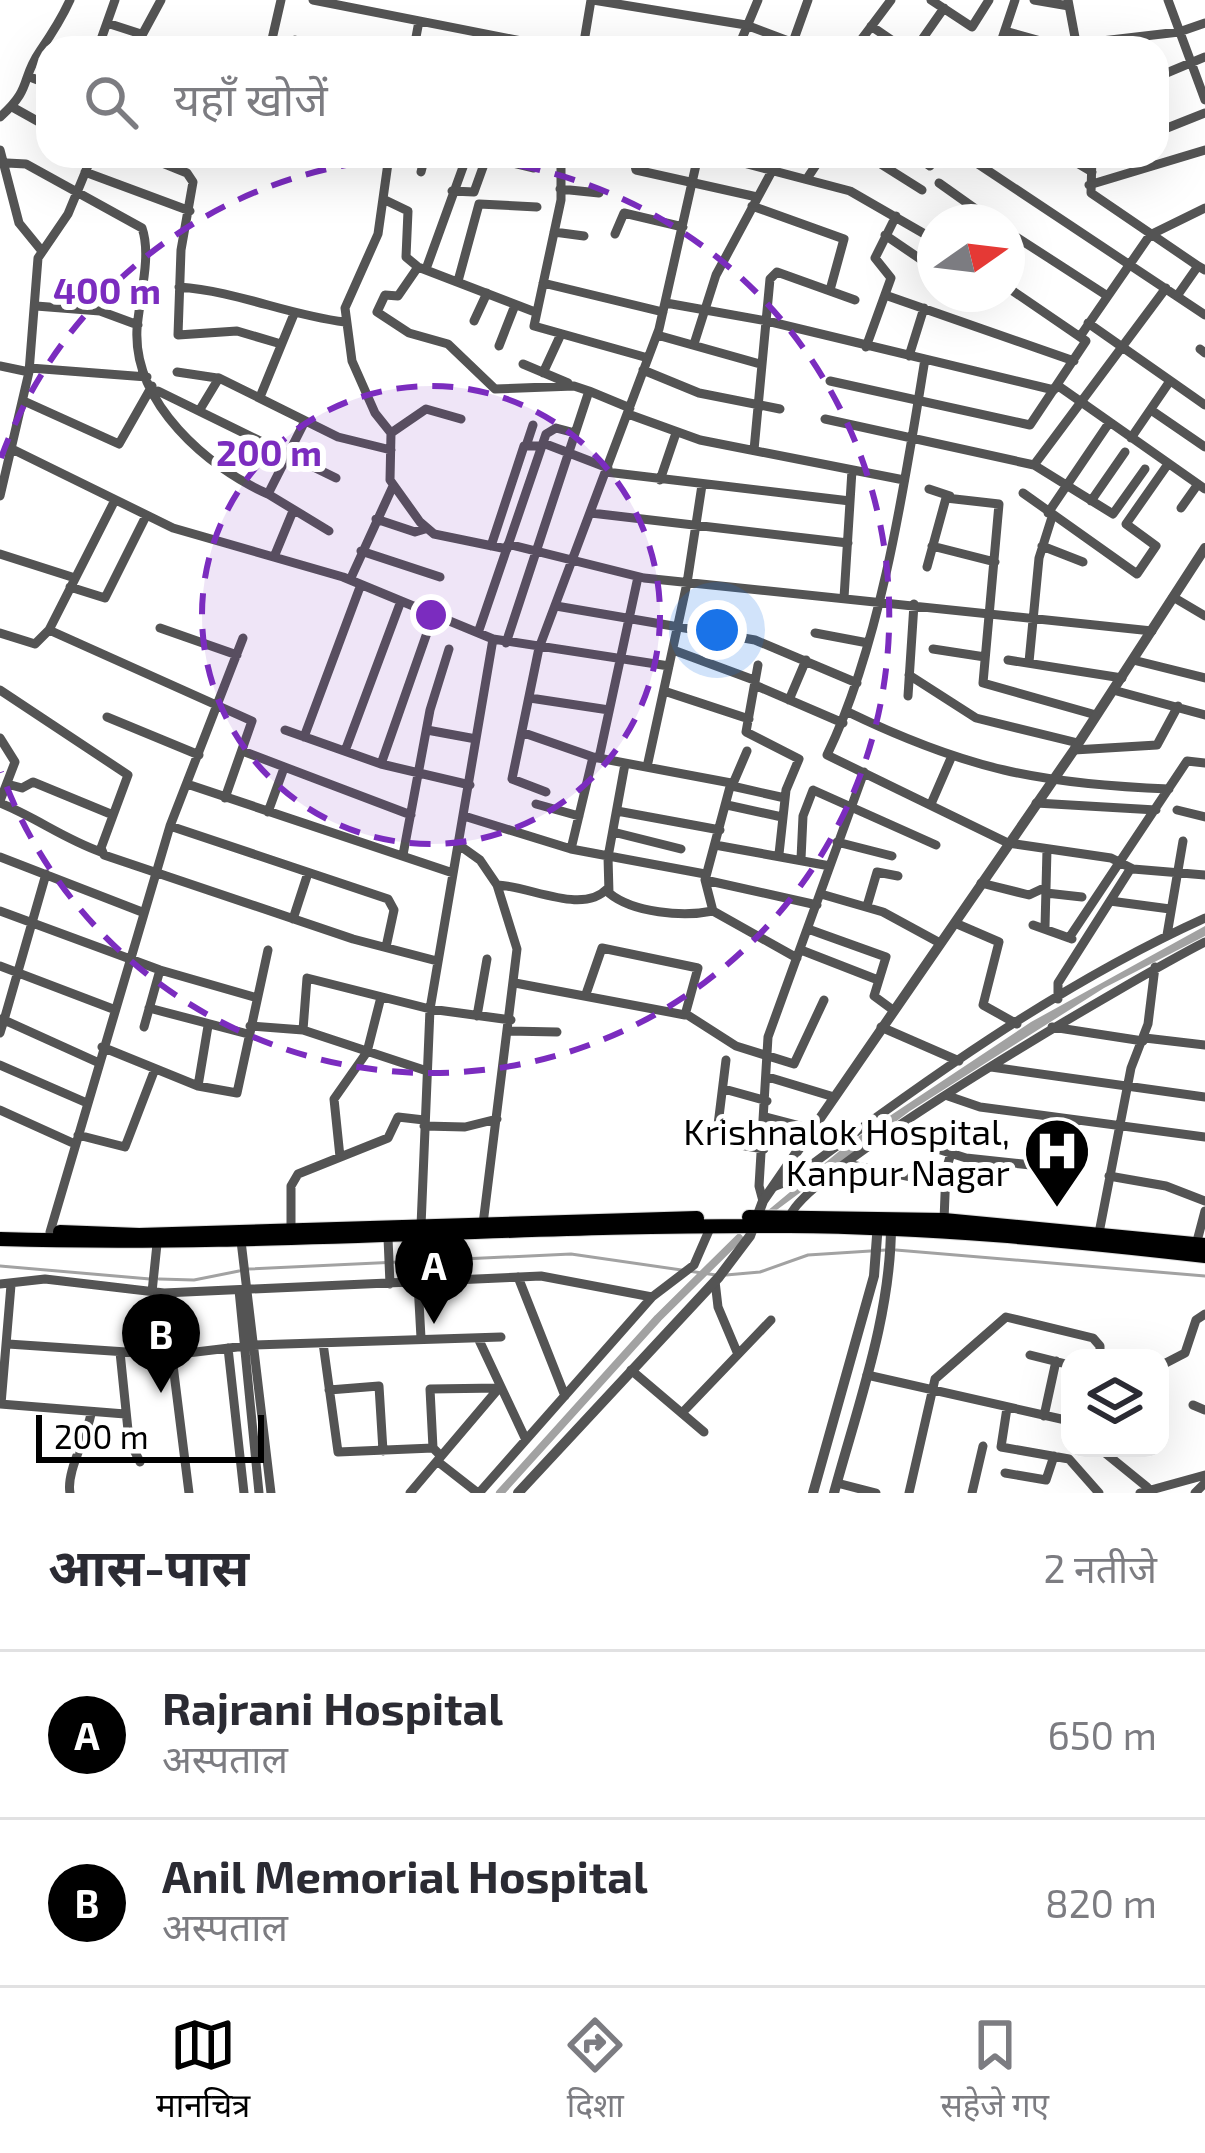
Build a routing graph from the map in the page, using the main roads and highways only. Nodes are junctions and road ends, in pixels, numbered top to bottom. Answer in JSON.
{"nodes":[{"id":1,"x":768,"y":1218,"type":"junction"},
{"id":2,"x":0,"y":1229,"type":"edge"},
{"id":3,"x":885,"y":1233,"type":"junction"},
{"id":4,"x":0,"y":1239,"type":"edge"},
{"id":5,"x":1202,"y":1248,"type":"edge"}],
"edges":[{"from":1,"to":2,"type":"highway"},
{"from":1,"to":3,"type":"highway"},
{"from":1,"to":4,"type":"highway"},
{"from":3,"to":5,"type":"highway"},
{"from":3,"to":5,"type":"highway"}]}
